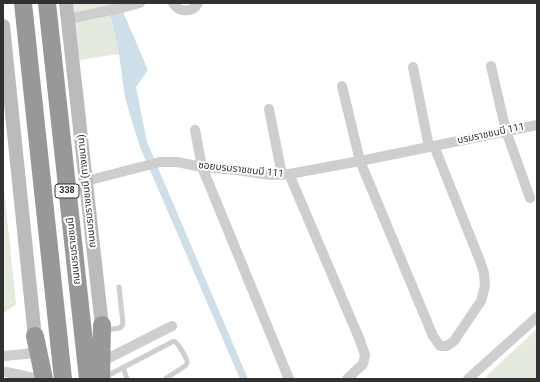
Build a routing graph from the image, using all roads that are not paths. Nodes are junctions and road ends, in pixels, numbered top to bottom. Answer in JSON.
{"nodes":[{"id":1,"x":23,"y":3,"type":"edge"},
{"id":2,"x":47,"y":3,"type":"edge"},
{"id":3,"x":66,"y":3,"type":"edge"},
{"id":4,"x":140,"y":3,"type":"edge"},
{"id":5,"x":173,"y":3,"type":"edge"},
{"id":6,"x":198,"y":3,"type":"edge"},
{"id":7,"x":68,"y":20,"type":"junction"},
{"id":8,"x":3,"y":26,"type":"edge"},
{"id":9,"x":491,"y":66,"type":"dead end"},
{"id":10,"x":413,"y":68,"type":"dead end"},
{"id":11,"x":342,"y":86,"type":"dead end"},
{"id":12,"x":269,"y":109,"type":"dead end"},
{"id":13,"x":537,"y":125,"type":"edge"},
{"id":14,"x":195,"y":130,"type":"dead end"},
{"id":15,"x":506,"y":131,"type":"junction"},
{"id":16,"x":444,"y":144,"type":"joint"},
{"id":17,"x":431,"y":146,"type":"junction"},
{"id":18,"x":360,"y":161,"type":"junction"},
{"id":19,"x":202,"y":167,"type":"junction"},
{"id":20,"x":285,"y":175,"type":"junction"},
{"id":21,"x":86,"y":181,"type":"junction"},
{"id":22,"x":530,"y":198,"type":"dead end"},
{"id":23,"x":119,"y":287,"type":"dead end"},
{"id":24,"x":537,"y":317,"type":"edge"},
{"id":25,"x":172,"y":326,"type":"dead end"},
{"id":26,"x":102,"y":328,"type":"junction"},
{"id":27,"x":35,"y":344,"type":"junction"},
{"id":28,"x":4,"y":355,"type":"edge"},
{"id":29,"x":105,"y":360,"type":"junction"},
{"id":30,"x":123,"y":368,"type":"junction"},
{"id":31,"x":4,"y":373,"type":"edge"},
{"id":32,"x":105,"y":378,"type":"edge"},
{"id":33,"x":39,"y":379,"type":"edge"},
{"id":34,"x":44,"y":379,"type":"edge"},
{"id":35,"x":63,"y":379,"type":"edge"},
{"id":36,"x":88,"y":379,"type":"edge"},
{"id":37,"x":127,"y":379,"type":"edge"},
{"id":38,"x":165,"y":379,"type":"edge"},
{"id":39,"x":289,"y":379,"type":"edge"},
{"id":40,"x":347,"y":379,"type":"edge"},
{"id":41,"x":468,"y":379,"type":"edge"}],
"edges":[{"from":1,"to":35,"type":"highway","number":"338"},
{"from":2,"to":36,"type":"highway","name":"ถนนบรมราชชนนี","number":"338"},
{"from":3,"to":7,"type":"main road","name":"ถนนบรมราชชนนี (ทางขนาน)","number":"338"},
{"from":4,"to":7,"type":"street"},
{"from":5,"to":6,"type":"street"},
{"from":7,"to":21,"type":"main road","name":"ถนนบรมราชชนนี (ทางขนาน)","number":"338"},
{"from":8,"to":27,"type":"main road"},
{"from":9,"to":15,"type":"street"},
{"from":10,"to":17,"type":"street"},
{"from":11,"to":18,"type":"street"},
{"from":12,"to":20,"type":"street"},
{"from":13,"to":15,"type":"street","name":"บรมราชชนนี 111"},
{"from":14,"to":19,"type":"street"},
{"from":15,"to":16,"type":"street","name":"บรมราชชนนี 111"},
{"from":15,"to":22,"type":"street"},
{"from":16,"to":17,"type":"street","name":"ซอยบรมราชชนนี 111"},
{"from":17,"to":18,"type":"street","name":"ซอยบรมราชชนนี 111"},
{"from":17,"to":18,"type":"street"},
{"from":18,"to":20,"type":"street","name":"ซอยบรมราชชนนี 111"},
{"from":19,"to":20,"type":"street","name":"ซอยบรมราชชนนี 111"},
{"from":19,"to":21,"type":"street","name":"ซอยบรมราชชนนี 111"},
{"from":19,"to":39,"type":"street"},
{"from":20,"to":40,"type":"street"},
{"from":21,"to":26,"type":"main road","name":"ถนนบรมราชชนนี (ทางขนาน)","number":"338"},
{"from":23,"to":26,"type":"lane"},
{"from":24,"to":41,"type":"street"},
{"from":25,"to":29,"type":"street"},
{"from":26,"to":29,"type":"main road","name":"ถนนบรมราชชนนี (ทางขนาน)","number":"338"},
{"from":26,"to":32,"type":"highway"},
{"from":27,"to":28,"type":"street"},
{"from":27,"to":33,"type":"main road"},
{"from":27,"to":34,"type":"highway"},
{"from":28,"to":31,"type":"street"},
{"from":29,"to":32,"type":"main road","name":"ถนนบรมราชชนนี (ทางขนาน)","number":"338"},
{"from":30,"to":32,"type":"lane"},
{"from":30,"to":37,"type":"lane"},
{"from":30,"to":38,"type":"lane"},
{"from":31,"to":33,"type":"street"}]}
